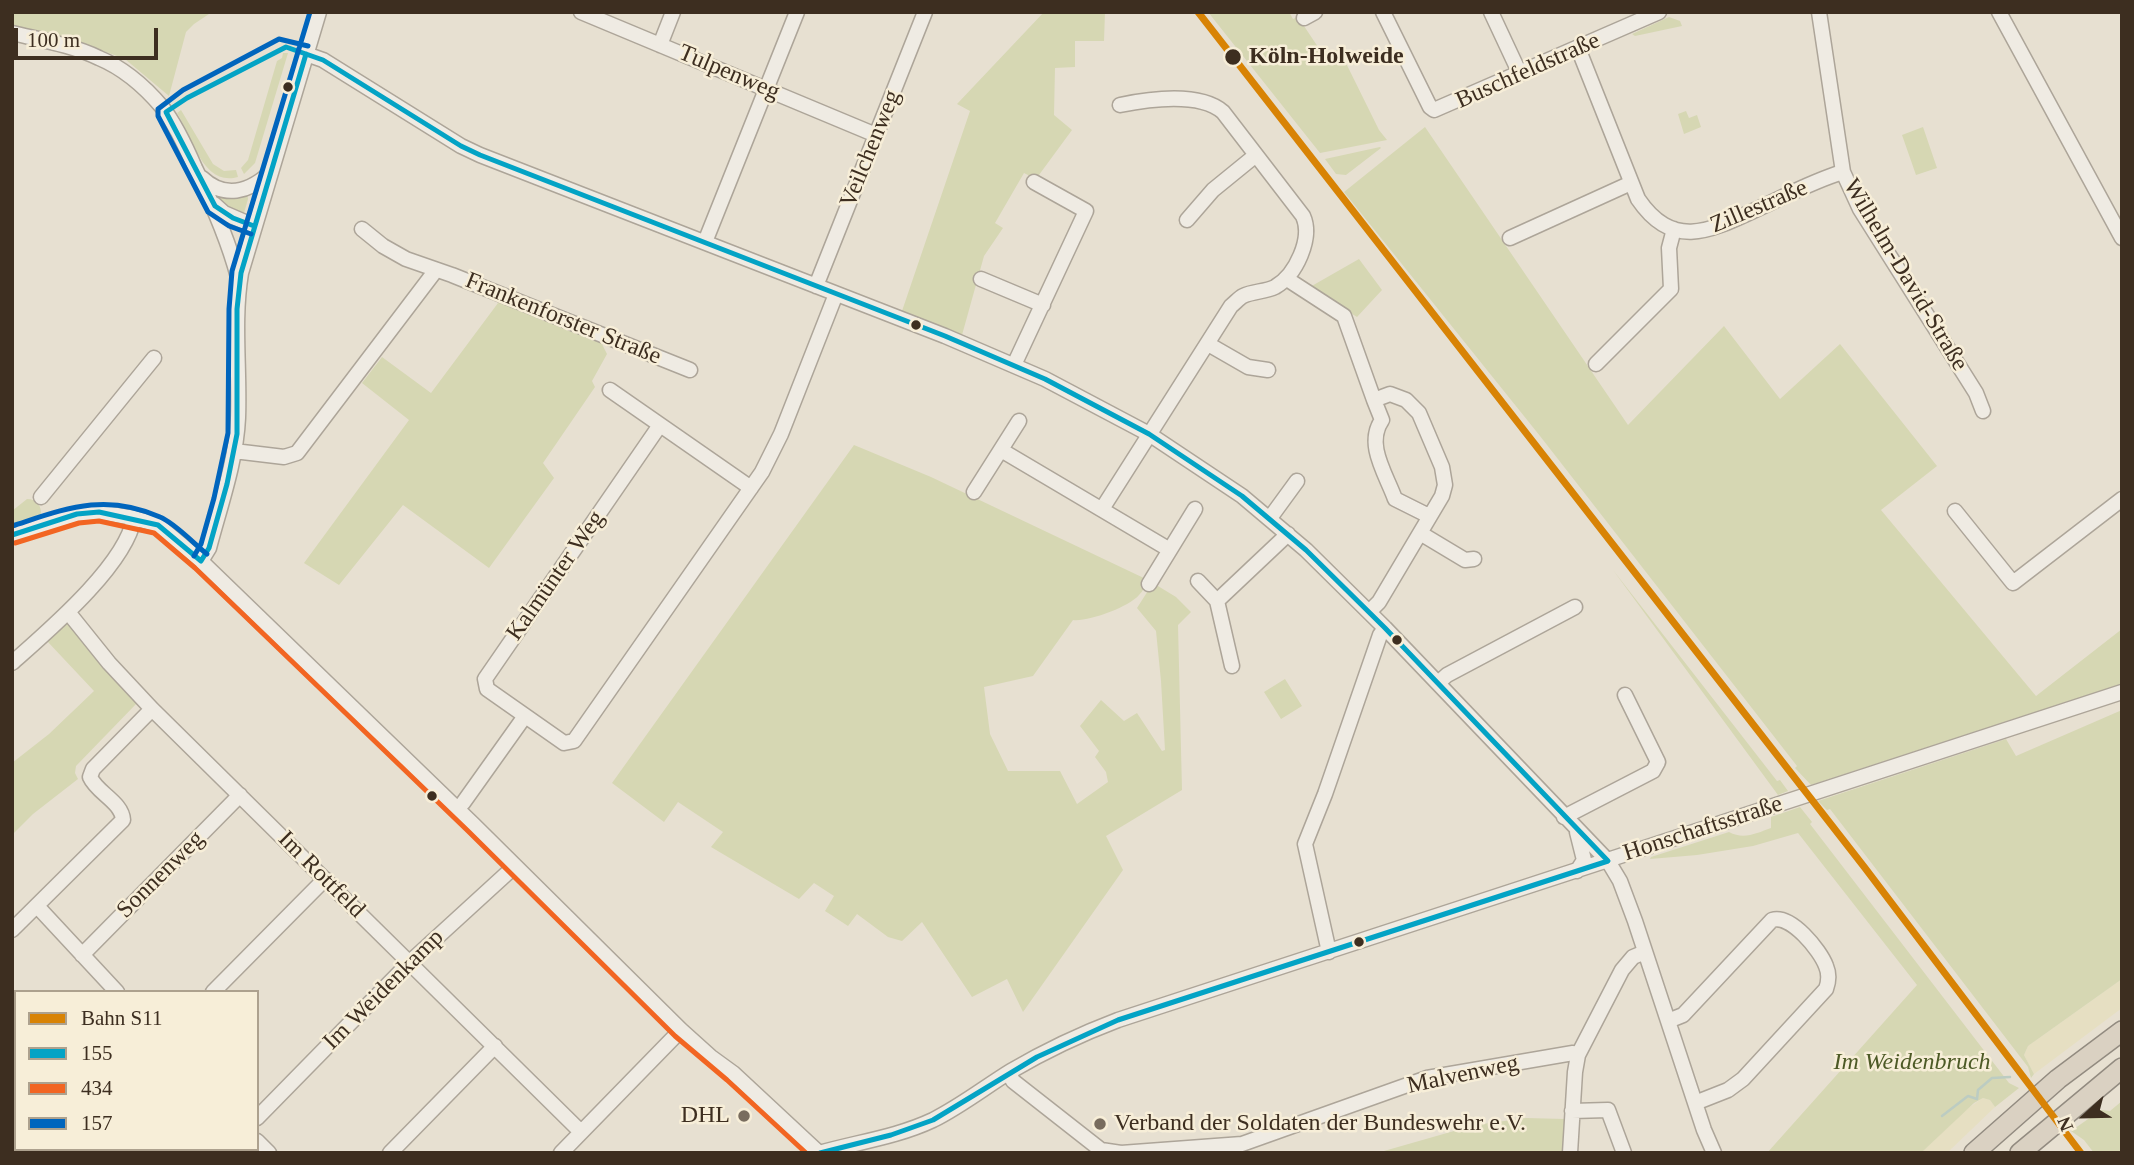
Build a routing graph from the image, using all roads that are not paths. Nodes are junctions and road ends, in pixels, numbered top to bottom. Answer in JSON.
{"nodes":[{"id":1,"x":319,"y":12,"type":"edge"},
{"id":2,"x":581,"y":12,"type":"edge"},
{"id":3,"x":673,"y":12,"type":"edge"},
{"id":4,"x":797,"y":12,"type":"edge"},
{"id":5,"x":925,"y":12,"type":"edge"},
{"id":6,"x":1383,"y":12,"type":"edge"},
{"id":7,"x":1491,"y":12,"type":"edge"},
{"id":8,"x":1658,"y":12,"type":"edge"},
{"id":9,"x":1819,"y":12,"type":"edge"},
{"id":10,"x":1999,"y":12,"type":"edge"},
{"id":11,"x":12,"y":33,"type":"edge"},
{"id":12,"x":660,"y":45,"type":"junction"},
{"id":13,"x":1578,"y":48,"type":"junction"},
{"id":14,"x":306,"y":54,"type":"junction"},
{"id":15,"x":1520,"y":74,"type":"junction"},
{"id":16,"x":766,"y":89,"type":"junction"},
{"id":17,"x":1120,"y":105,"type":"dead end"},
{"id":18,"x":876,"y":135,"type":"junction"},
{"id":19,"x":1256,"y":155,"type":"junction"},
{"id":20,"x":271,"y":172,"type":"junction"},
{"id":21,"x":1843,"y":172,"type":"junction"},
{"id":22,"x":198,"y":174,"type":"junction"},
{"id":23,"x":1034,"y":183,"type":"dead end"},
{"id":24,"x":1631,"y":183,"type":"junction"},
{"id":25,"x":209,"y":197,"type":"junction"},
{"id":26,"x":1187,"y":220,"type":"dead end"},
{"id":27,"x":254,"y":226,"type":"junction"},
{"id":28,"x":362,"y":229,"type":"dead end"},
{"id":29,"x":1674,"y":229,"type":"junction"},
{"id":30,"x":1510,"y":238,"type":"dead end"},
{"id":31,"x":2122,"y":238,"type":"edge"},
{"id":32,"x":705,"y":242,"type":"junction"},
{"id":33,"x":436,"y":270,"type":"junction"},
{"id":34,"x":981,"y":279,"type":"dead end"},
{"id":35,"x":1287,"y":279,"type":"junction"},
{"id":36,"x":240,"y":281,"type":"junction"},
{"id":37,"x":816,"y":286,"type":"junction"},
{"id":38,"x":836,"y":294,"type":"junction"},
{"id":39,"x":1043,"y":305,"type":"junction"},
{"id":40,"x":1208,"y":344,"type":"junction"},
{"id":41,"x":154,"y":358,"type":"dead end"},
{"id":42,"x":1596,"y":364,"type":"dead end"},
{"id":43,"x":1014,"y":365,"type":"junction"},
{"id":44,"x":690,"y":370,"type":"dead end"},
{"id":45,"x":1268,"y":370,"type":"dead end"},
{"id":46,"x":610,"y":390,"type":"dead end"},
{"id":47,"x":1374,"y":400,"type":"junction"},
{"id":48,"x":1983,"y":411,"type":"dead end"},
{"id":49,"x":1019,"y":421,"type":"dead end"},
{"id":50,"x":660,"y":425,"type":"junction"},
{"id":51,"x":1149,"y":434,"type":"junction"},
{"id":52,"x":1001,"y":450,"type":"junction"},
{"id":53,"x":234,"y":452,"type":"junction"},
{"id":54,"x":1297,"y":481,"type":"dead end"},
{"id":55,"x":751,"y":488,"type":"junction"},
{"id":56,"x":974,"y":492,"type":"dead end"},
{"id":57,"x":41,"y":497,"type":"dead end"},
{"id":58,"x":2122,"y":499,"type":"edge"},
{"id":59,"x":1102,"y":509,"type":"junction"},
{"id":60,"x":1195,"y":509,"type":"dead end"},
{"id":61,"x":1955,"y":511,"type":"dead end"},
{"id":62,"x":1429,"y":516,"type":"junction"},
{"id":63,"x":134,"y":518,"type":"junction"},
{"id":64,"x":1270,"y":518,"type":"junction"},
{"id":65,"x":1420,"y":533,"type":"junction"},
{"id":66,"x":1289,"y":534,"type":"junction"},
{"id":67,"x":12,"y":535,"type":"edge"},
{"id":68,"x":1170,"y":550,"type":"junction"},
{"id":69,"x":1475,"y":559,"type":"dead end"},
{"id":70,"x":201,"y":561,"type":"junction"},
{"id":71,"x":1198,"y":581,"type":"dead end"},
{"id":72,"x":1149,"y":584,"type":"dead end"},
{"id":73,"x":1217,"y":601,"type":"junction"},
{"id":74,"x":1575,"y":607,"type":"dead end"},
{"id":75,"x":68,"y":612,"type":"junction"},
{"id":76,"x":1369,"y":612,"type":"junction"},
{"id":77,"x":1385,"y":628,"type":"junction"},
{"id":78,"x":12,"y":663,"type":"edge"},
{"id":79,"x":1232,"y":666,"type":"dead end"},
{"id":80,"x":1438,"y":683,"type":"junction"},
{"id":81,"x":2122,"y":692,"type":"edge"},
{"id":82,"x":1625,"y":695,"type":"dead end"},
{"id":83,"x":152,"y":709,"type":"junction"},
{"id":84,"x":525,"y":716,"type":"junction"},
{"id":85,"x":240,"y":795,"type":"junction"},
{"id":86,"x":463,"y":803,"type":"dead end"},
{"id":87,"x":1563,"y":817,"type":"junction"},
{"id":88,"x":1577,"y":830,"type":"junction"},
{"id":89,"x":1608,"y":861,"type":"junction"},
{"id":90,"x":515,"y":866,"type":"junction"},
{"id":91,"x":1577,"y":871,"type":"junction"},
{"id":92,"x":325,"y":879,"type":"junction"},
{"id":93,"x":37,"y":906,"type":"junction"},
{"id":94,"x":12,"y":930,"type":"edge"},
{"id":95,"x":1329,"y":952,"type":"junction"},
{"id":96,"x":1645,"y":952,"type":"junction"},
{"id":97,"x":82,"y":955,"type":"junction"},
{"id":98,"x":410,"y":962,"type":"junction"},
{"id":99,"x":115,"y":990,"type":"edge"},
{"id":100,"x":215,"y":990,"type":"edge"},
{"id":101,"x":1668,"y":1021,"type":"junction"},
{"id":102,"x":681,"y":1030,"type":"junction"},
{"id":103,"x":2122,"y":1031,"type":"edge"},
{"id":104,"x":495,"y":1046,"type":"junction"},
{"id":105,"x":1578,"y":1055,"type":"junction"},
{"id":106,"x":2122,"y":1068,"type":"edge"},
{"id":107,"x":1009,"y":1073,"type":"junction"},
{"id":108,"x":1695,"y":1103,"type":"junction"},
{"id":109,"x":1572,"y":1111,"type":"junction"},
{"id":110,"x":259,"y":1116,"type":"edge"},
{"id":111,"x":581,"y":1132,"type":"junction"},
{"id":112,"x":2026,"y":1147,"type":"edge"},
{"id":113,"x":390,"y":1153,"type":"edge"},
{"id":114,"x":561,"y":1153,"type":"edge"},
{"id":115,"x":819,"y":1153,"type":"edge"},
{"id":116,"x":1570,"y":1153,"type":"edge"},
{"id":117,"x":1624,"y":1153,"type":"edge"},
{"id":118,"x":1714,"y":1153,"type":"edge"},
{"id":119,"x":1974,"y":1153,"type":"edge"}],
"edges":[{"from":1,"to":14,"type":"street"},
{"from":2,"to":12,"type":"street","name":"Tulpenweg"},
{"from":3,"to":12,"type":"street"},
{"from":4,"to":16,"type":"street"},
{"from":5,"to":18,"type":"street","name":"Veilchenweg"},
{"from":6,"to":15,"type":"street","name":"Buschfeldstraße"},
{"from":7,"to":15,"type":"street"},
{"from":8,"to":13,"type":"street","name":"Buschfeldstraße"},
{"from":9,"to":21,"type":"street","name":"Wilhelm-David-Straße"},
{"from":10,"to":31,"type":"street"},
{"from":11,"to":22,"type":"street"},
{"from":12,"to":16,"type":"street","name":"Tulpenweg"},
{"from":13,"to":15,"type":"street","name":"Buschfeldstraße"},
{"from":13,"to":24,"type":"street","name":"Zillestraße"},
{"from":14,"to":20,"type":"street"},
{"from":14,"to":32,"type":"street"},
{"from":16,"to":18,"type":"street","name":"Tulpenweg"},
{"from":16,"to":32,"type":"street"},
{"from":17,"to":19,"type":"street"},
{"from":18,"to":37,"type":"street","name":"Veilchenweg"},
{"from":19,"to":26,"type":"street"},
{"from":19,"to":35,"type":"street"},
{"from":20,"to":22,"type":"street"},
{"from":20,"to":27,"type":"street"},
{"from":21,"to":29,"type":"street","name":"Zillestraße"},
{"from":21,"to":48,"type":"street","name":"Wilhelm-David-Straße"},
{"from":22,"to":25,"type":"street"},
{"from":23,"to":39,"type":"street"},
{"from":24,"to":29,"type":"street","name":"Zillestraße"},
{"from":24,"to":30,"type":"street"},
{"from":25,"to":27,"type":"street"},
{"from":25,"to":36,"type":"street"},
{"from":27,"to":36,"type":"street"},
{"from":28,"to":33,"type":"street","name":"Frankenforster Straße"},
{"from":29,"to":42,"type":"street","name":"Zillestraße"},
{"from":32,"to":37,"type":"street"},
{"from":33,"to":44,"type":"street","name":"Frankenforster Straße"},
{"from":33,"to":53,"type":"street","name":"Frankenforster Straße"},
{"from":34,"to":39,"type":"street"},
{"from":35,"to":40,"type":"street"},
{"from":35,"to":47,"type":"street"},
{"from":36,"to":53,"type":"street"},
{"from":37,"to":38,"type":"street"},
{"from":38,"to":43,"type":"street"},
{"from":38,"to":55,"type":"street","name":"Kalmünter Weg"},
{"from":39,"to":43,"type":"street"},
{"from":40,"to":45,"type":"street"},
{"from":40,"to":51,"type":"street"},
{"from":41,"to":57,"type":"street"},
{"from":43,"to":51,"type":"street"},
{"from":46,"to":50,"type":"street"},
{"from":47,"to":62,"type":"street"},
{"from":47,"to":62,"type":"street"},
{"from":49,"to":52,"type":"street"},
{"from":50,"to":55,"type":"street"},
{"from":50,"to":84,"type":"street","name":"Kalmünter Weg"},
{"from":51,"to":59,"type":"street"},
{"from":51,"to":64,"type":"street"},
{"from":52,"to":56,"type":"street"},
{"from":52,"to":59,"type":"street"},
{"from":53,"to":70,"type":"street"},
{"from":54,"to":64,"type":"street"},
{"from":55,"to":84,"type":"street","name":"Kalmünter Weg"},
{"from":58,"to":61,"type":"street"},
{"from":59,"to":68,"type":"street"},
{"from":60,"to":68,"type":"street"},
{"from":62,"to":65,"type":"street"},
{"from":63,"to":67,"type":"street"},
{"from":63,"to":70,"type":"street"},
{"from":63,"to":75,"type":"street"},
{"from":64,"to":66,"type":"street"},
{"from":65,"to":69,"type":"street"},
{"from":65,"to":76,"type":"street"},
{"from":66,"to":73,"type":"street"},
{"from":66,"to":76,"type":"street"},
{"from":68,"to":72,"type":"street"},
{"from":70,"to":90,"type":"street"},
{"from":71,"to":73,"type":"street"},
{"from":73,"to":79,"type":"street"},
{"from":74,"to":80,"type":"street"},
{"from":75,"to":78,"type":"street"},
{"from":75,"to":83,"type":"street","name":"Im Rottfeld"},
{"from":76,"to":77,"type":"street"},
{"from":77,"to":80,"type":"street"},
{"from":77,"to":95,"type":"street"},
{"from":80,"to":87,"type":"street"},
{"from":81,"to":89,"type":"street","name":"Honschaftsstraße"},
{"from":82,"to":87,"type":"street"},
{"from":83,"to":85,"type":"street","name":"Im Rottfeld"},
{"from":83,"to":93,"type":"street"},
{"from":84,"to":86,"type":"street"},
{"from":85,"to":92,"type":"street","name":"Im Rottfeld"},
{"from":85,"to":97,"type":"street","name":"Sonnenweg"},
{"from":87,"to":88,"type":"street"},
{"from":88,"to":89,"type":"street"},
{"from":88,"to":91,"type":"street"},
{"from":89,"to":91,"type":"street","name":"Honschaftsstraße"},
{"from":89,"to":96,"type":"street"},
{"from":90,"to":98,"type":"street","name":"Im Weidenkamp"},
{"from":90,"to":102,"type":"street"},
{"from":91,"to":95,"type":"street","name":"Honschaftsstraße"},
{"from":92,"to":98,"type":"street","name":"Im Rottfeld"},
{"from":92,"to":100,"type":"street"},
{"from":93,"to":94,"type":"street"},
{"from":93,"to":97,"type":"street"},
{"from":95,"to":107,"type":"street","name":"Honschaftsstraße"},
{"from":96,"to":101,"type":"street"},
{"from":96,"to":105,"type":"street"},
{"from":97,"to":99,"type":"street"},
{"from":98,"to":104,"type":"street","name":"Im Rottfeld"},
{"from":98,"to":110,"type":"street","name":"Im Weidenkamp"},
{"from":101,"to":108,"type":"street"},
{"from":101,"to":108,"type":"street"},
{"from":102,"to":111,"type":"street"},
{"from":102,"to":115,"type":"street"},
{"from":103,"to":119,"type":"highway"},
{"from":104,"to":111,"type":"street","name":"Im Rottfeld"},
{"from":104,"to":113,"type":"street"},
{"from":105,"to":107,"type":"street","name":"Malvenweg"},
{"from":105,"to":109,"type":"street"},
{"from":106,"to":112,"type":"highway"},
{"from":107,"to":115,"type":"street","name":"Honschaftsstraße"},
{"from":108,"to":118,"type":"street"},
{"from":109,"to":116,"type":"street"},
{"from":109,"to":117,"type":"street"},
{"from":111,"to":114,"type":"street"}]}
